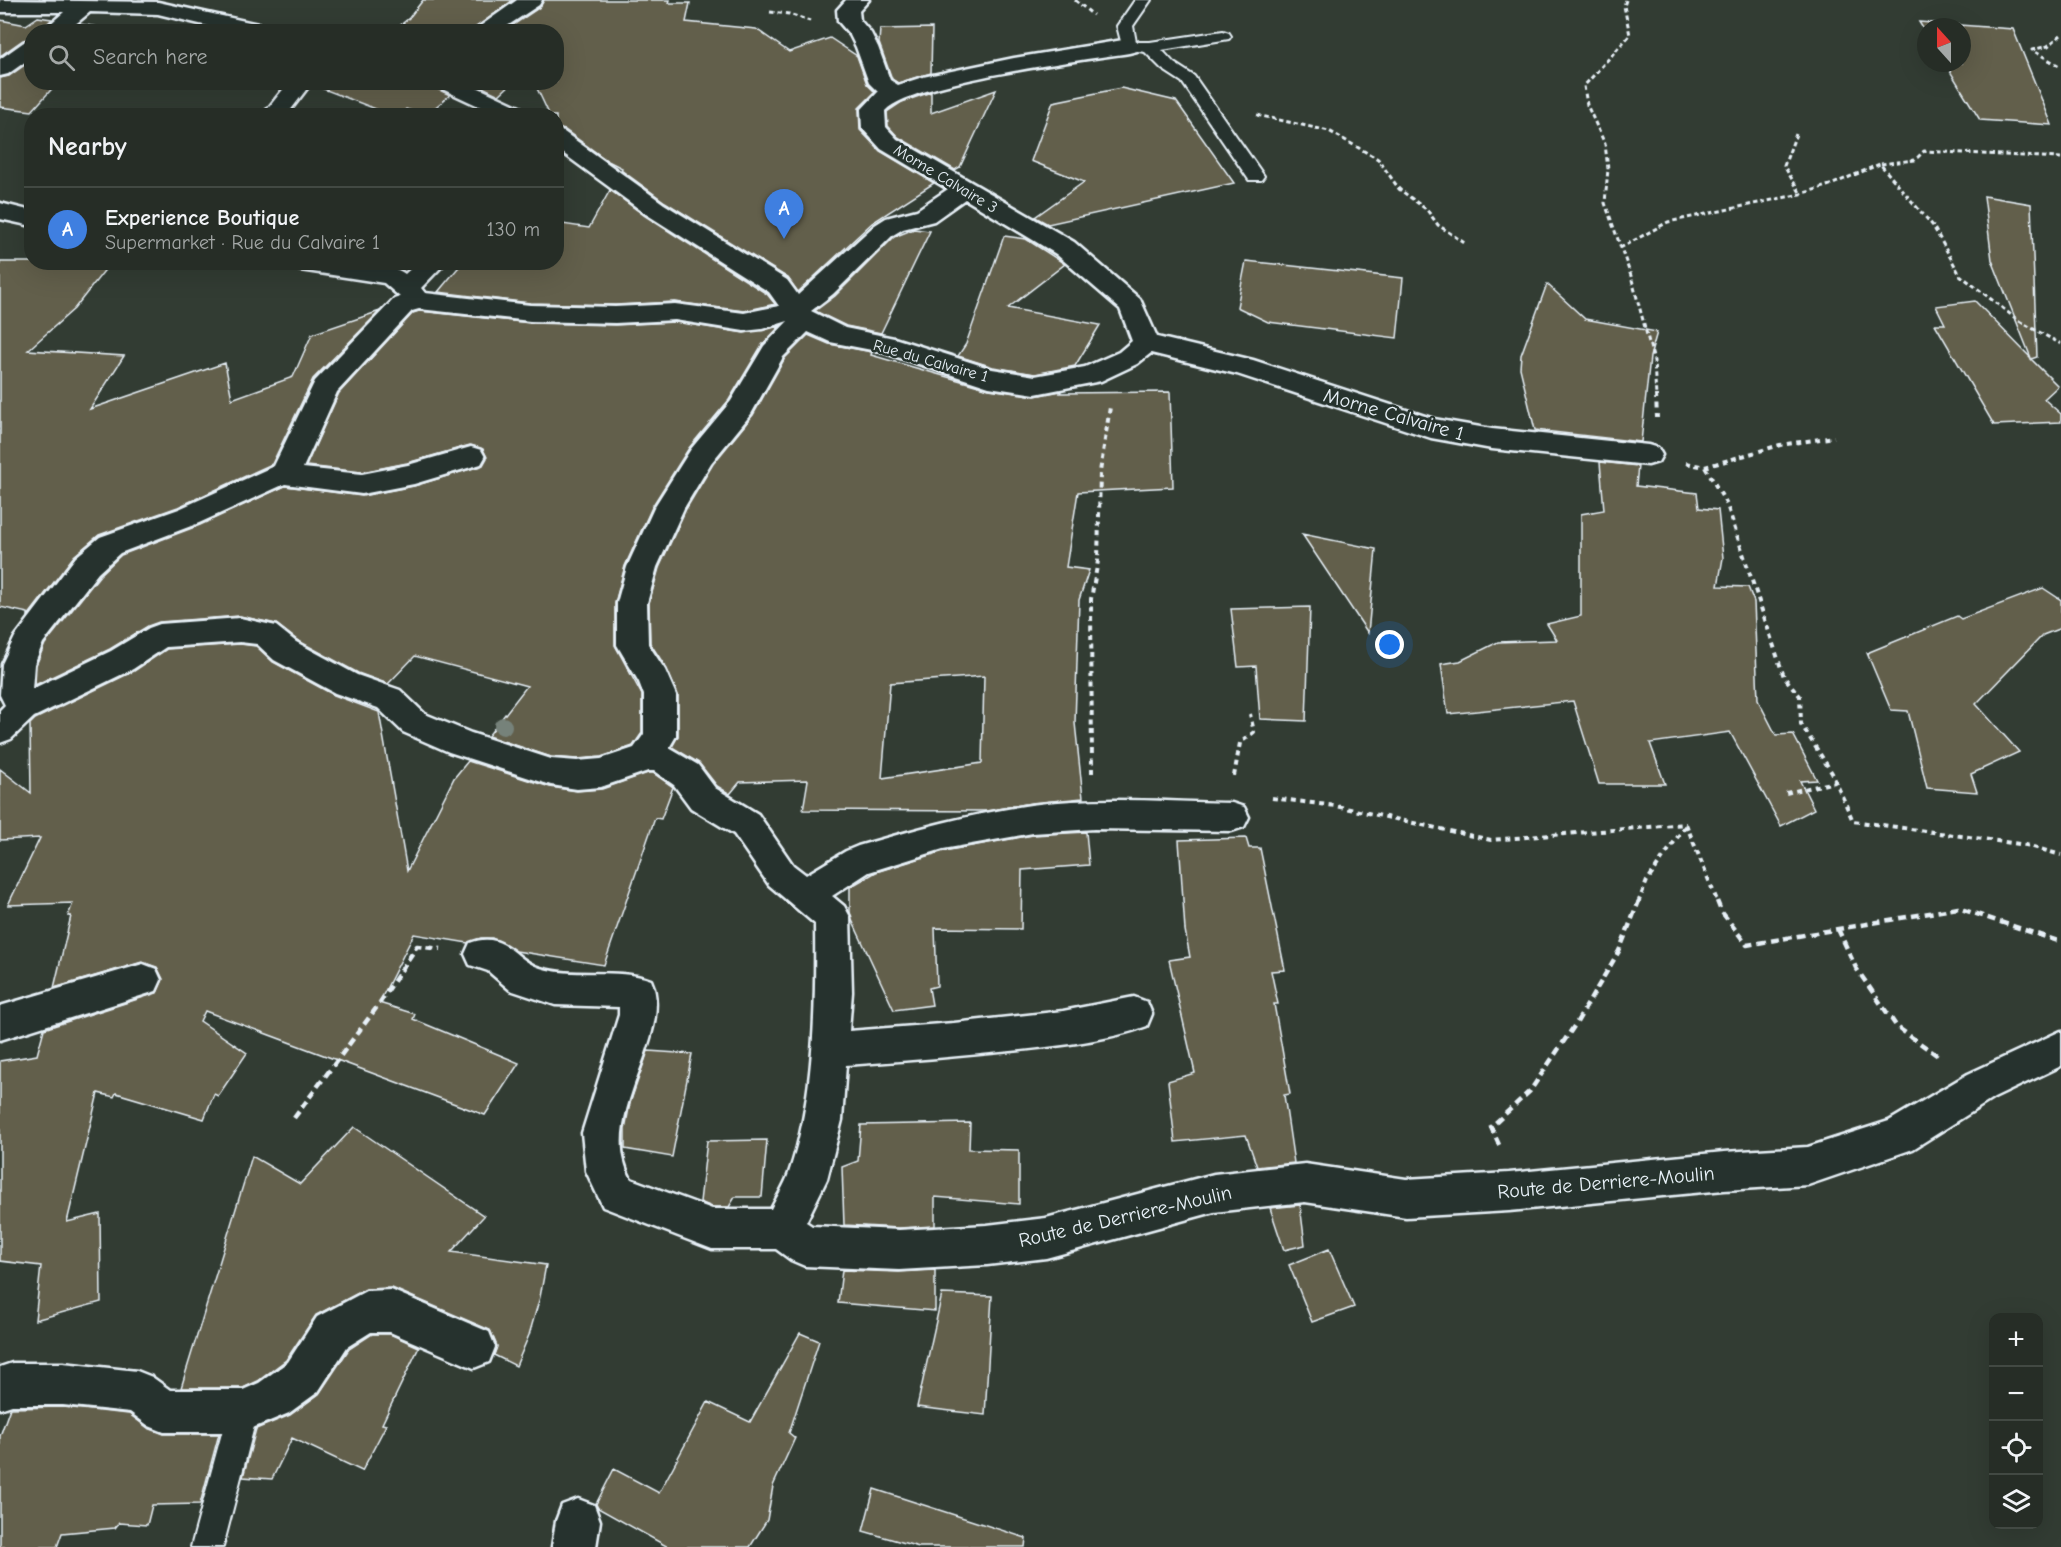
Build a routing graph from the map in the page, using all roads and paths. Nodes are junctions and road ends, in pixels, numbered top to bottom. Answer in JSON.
{"nodes":[{"id":1,"x":531,"y":0,"type":"edge"},
{"id":2,"x":858,"y":0,"type":"edge"},
{"id":3,"x":1143,"y":0,"type":"edge"},
{"id":4,"x":1626,"y":0,"type":"edge"},
{"id":5,"x":58,"y":3,"type":"edge"},
{"id":6,"x":86,"y":5,"type":"junction"},
{"id":7,"x":0,"y":6,"type":"edge"},
{"id":8,"x":62,"y":24,"type":"edge"},
{"id":9,"x":227,"y":24,"type":"edge"},
{"id":10,"x":495,"y":24,"type":"edge"},
{"id":11,"x":2061,"y":35,"type":"edge"},
{"id":12,"x":1223,"y":36,"type":"dead end"},
{"id":13,"x":1139,"y":46,"type":"junction"},
{"id":14,"x":24,"y":52,"type":"edge"},
{"id":15,"x":2061,"y":67,"type":"edge"},
{"id":16,"x":0,"y":69,"type":"edge"},
{"id":17,"x":294,"y":90,"type":"edge"},
{"id":18,"x":463,"y":90,"type":"edge"},
{"id":19,"x":894,"y":93,"type":"junction"},
{"id":20,"x":280,"y":108,"type":"edge"},
{"id":21,"x":503,"y":108,"type":"edge"},
{"id":22,"x":1212,"y":114,"type":"junction"},
{"id":23,"x":1796,"y":134,"type":"dead end"},
{"id":24,"x":564,"y":145,"type":"edge"},
{"id":25,"x":2061,"y":158,"type":"edge"},
{"id":26,"x":1880,"y":164,"type":"junction"},
{"id":27,"x":1255,"y":176,"type":"dead end"},
{"id":28,"x":964,"y":189,"type":"junction"},
{"id":29,"x":1801,"y":194,"type":"junction"},
{"id":30,"x":0,"y":211,"type":"edge"},
{"id":31,"x":24,"y":217,"type":"edge"},
{"id":32,"x":1466,"y":244,"type":"dead end"},
{"id":33,"x":1620,"y":248,"type":"junction"},
{"id":34,"x":352,"y":270,"type":"edge"},
{"id":35,"x":428,"y":270,"type":"edge"},
{"id":36,"x":411,"y":293,"type":"junction"},
{"id":37,"x":800,"y":314,"type":"junction"},
{"id":38,"x":1146,"y":343,"type":"junction"},
{"id":39,"x":2061,"y":344,"type":"edge"},
{"id":40,"x":1098,"y":371,"type":"junction"},
{"id":41,"x":1658,"y":427,"type":"dead end"},
{"id":42,"x":1834,"y":437,"type":"dead end"},
{"id":43,"x":1648,"y":455,"type":"dead end"},
{"id":44,"x":471,"y":457,"type":"dead end"},
{"id":45,"x":1682,"y":462,"type":"dead end"},
{"id":46,"x":1705,"y":467,"type":"junction"},
{"id":47,"x":284,"y":473,"type":"junction"},
{"id":48,"x":23,"y":708,"type":"junction"},
{"id":49,"x":1250,"y":714,"type":"dead end"},
{"id":50,"x":0,"y":730,"type":"edge"},
{"id":51,"x":646,"y":757,"type":"junction"},
{"id":52,"x":1835,"y":782,"type":"junction"},
{"id":53,"x":1786,"y":793,"type":"dead end"},
{"id":54,"x":1094,"y":815,"type":"junction"},
{"id":55,"x":1196,"y":816,"type":"junction"},
{"id":56,"x":1232,"y":817,"type":"joint"},
{"id":57,"x":1686,"y":824,"type":"junction"},
{"id":58,"x":2061,"y":855,"type":"edge"},
{"id":59,"x":805,"y":894,"type":"junction"},
{"id":60,"x":1838,"y":929,"type":"junction"},
{"id":61,"x":2061,"y":942,"type":"edge"},
{"id":62,"x":483,"y":954,"type":"joint"},
{"id":63,"x":143,"y":980,"type":"dead end"},
{"id":64,"x":1134,"y":1014,"type":"dead end"},
{"id":65,"x":0,"y":1023,"type":"edge"},
{"id":66,"x":2061,"y":1048,"type":"edge"},
{"id":67,"x":830,"y":1049,"type":"junction"},
{"id":68,"x":1981,"y":1086,"type":"junction"},
{"id":69,"x":294,"y":1118,"type":"dead end"},
{"id":70,"x":1509,"y":1192,"type":"junction"},
{"id":71,"x":782,"y":1229,"type":"junction"},
{"id":72,"x":474,"y":1347,"type":"dead end"},
{"id":73,"x":0,"y":1388,"type":"edge"},
{"id":74,"x":243,"y":1411,"type":"junction"},
{"id":75,"x":207,"y":1547,"type":"edge"}],
"edges":[{"from":1,"to":10,"type":"street"},
{"from":2,"to":19,"type":"street"},
{"from":3,"to":13,"type":"lane"},
{"from":4,"to":33,"type":"path"},
{"from":5,"to":6,"type":"street"},
{"from":5,"to":7,"type":"street"},
{"from":6,"to":8,"type":"street"},
{"from":6,"to":9,"type":"street"},
{"from":11,"to":15,"type":"path"},
{"from":12,"to":13,"type":"lane"},
{"from":13,"to":19,"type":"street","name":"Morne Calvaire 3"},
{"from":13,"to":22,"type":"lane"},
{"from":14,"to":16,"type":"street"},
{"from":17,"to":20,"type":"street"},
{"from":18,"to":21,"type":"street"},
{"from":19,"to":28,"type":"street","name":"Morne Calvaire 3"},
{"from":22,"to":27,"type":"lane"},
{"from":22,"to":32,"type":"path"},
{"from":23,"to":29,"type":"path"},
{"from":24,"to":37,"type":"street","name":"Rue du Calvaire 1"},
{"from":25,"to":26,"type":"path"},
{"from":26,"to":29,"type":"path"},
{"from":26,"to":39,"type":"path"},
{"from":28,"to":37,"type":"street"},
{"from":28,"to":38,"type":"street","name":"Morne Calvaire 3"},
{"from":29,"to":33,"type":"path"},
{"from":30,"to":31,"type":"street"},
{"from":33,"to":41,"type":"path"},
{"from":34,"to":36,"type":"street"},
{"from":35,"to":36,"type":"street"},
{"from":36,"to":37,"type":"street"},
{"from":36,"to":47,"type":"street"},
{"from":37,"to":40,"type":"street","name":"Rue du Calvaire 1"},
{"from":37,"to":51,"type":"street"},
{"from":38,"to":40,"type":"street","name":"Rue du Calvaire 1"},
{"from":38,"to":43,"type":"street","name":"Morne Calvaire 1"},
{"from":40,"to":54,"type":"path"},
{"from":42,"to":46,"type":"path"},
{"from":44,"to":47,"type":"street"},
{"from":45,"to":46,"type":"path"},
{"from":46,"to":52,"type":"path"},
{"from":47,"to":48,"type":"street"},
{"from":48,"to":50,"type":"street"},
{"from":48,"to":51,"type":"street"},
{"from":49,"to":55,"type":"path"},
{"from":51,"to":59,"type":"street"},
{"from":52,"to":53,"type":"path"},
{"from":52,"to":58,"type":"path"},
{"from":54,"to":55,"type":"street"},
{"from":54,"to":59,"type":"street"},
{"from":55,"to":56,"type":"street"},
{"from":56,"to":57,"type":"path"},
{"from":57,"to":60,"type":"path"},
{"from":57,"to":70,"type":"path"},
{"from":59,"to":67,"type":"street"},
{"from":60,"to":61,"type":"path"},
{"from":60,"to":68,"type":"path"},
{"from":62,"to":69,"type":"path"},
{"from":62,"to":71,"type":"street"},
{"from":63,"to":65,"type":"street"},
{"from":64,"to":67,"type":"street"},
{"from":66,"to":68,"type":"street","name":"Route de Derriere-Moulin"},
{"from":67,"to":71,"type":"street"},
{"from":68,"to":70,"type":"street","name":"Route de Derriere-Moulin"},
{"from":70,"to":71,"type":"street","name":"Route de Derriere-Moulin"},
{"from":72,"to":74,"type":"street"},
{"from":73,"to":74,"type":"street"},
{"from":74,"to":75,"type":"lane"}]}
